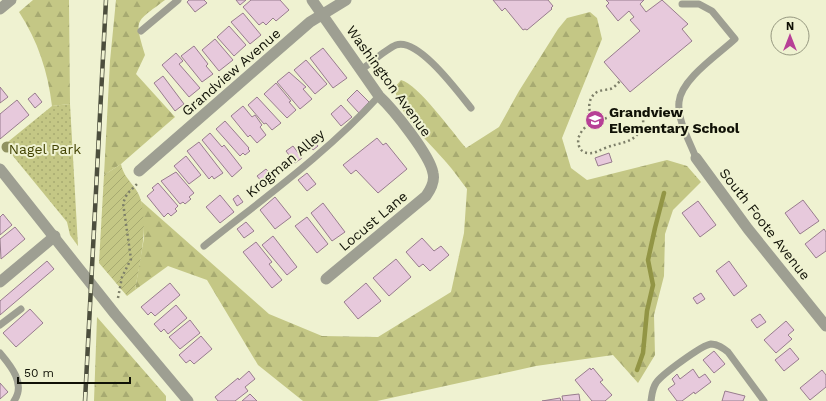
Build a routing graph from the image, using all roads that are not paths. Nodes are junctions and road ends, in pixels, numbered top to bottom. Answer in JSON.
{"nodes":[{"id":1,"x":11,"y":0,"type":"edge"},
{"id":2,"x":178,"y":0,"type":"edge"},
{"id":3,"x":312,"y":0,"type":"edge"},
{"id":4,"x":346,"y":0,"type":"edge"},
{"id":5,"x":682,"y":4,"type":"dead end"},
{"id":6,"x":0,"y":9,"type":"edge"},
{"id":7,"x":323,"y":14,"type":"junction"},
{"id":8,"x":141,"y":31,"type":"dead end"},
{"id":9,"x":361,"y":70,"type":"junction"},
{"id":10,"x":379,"y":96,"type":"junction"},
{"id":11,"x":471,"y":108,"type":"dead end"},
{"id":12,"x":696,"y":158,"type":"joint"},
{"id":13,"x":0,"y":169,"type":"edge"},
{"id":14,"x":139,"y":171,"type":"dead end"},
{"id":15,"x":433,"y":182,"type":"joint"},
{"id":16,"x":55,"y":236,"type":"junction"},
{"id":17,"x":204,"y":246,"type":"dead end"},
{"id":18,"x":326,"y":279,"type":"dead end"},
{"id":19,"x":0,"y":282,"type":"edge"},
{"id":20,"x":22,"y":309,"type":"dead end"},
{"id":21,"x":0,"y":325,"type":"edge"},
{"id":22,"x":826,"y":326,"type":"edge"},
{"id":23,"x":0,"y":353,"type":"edge"},
{"id":24,"x":14,"y":401,"type":"edge"},
{"id":25,"x":188,"y":401,"type":"edge"},
{"id":26,"x":651,"y":401,"type":"edge"},
{"id":27,"x":764,"y":401,"type":"edge"}],
"edges":[{"from":1,"to":6,"type":"street"},
{"from":2,"to":8,"type":"lane"},
{"from":3,"to":7,"type":"street","name":"Washington Avenue"},
{"from":4,"to":7,"type":"street","name":"Grandview Avenue"},
{"from":5,"to":12,"type":"lane"},
{"from":7,"to":9,"type":"street","name":"Washington Avenue"},
{"from":7,"to":14,"type":"street","name":"Grandview Avenue"},
{"from":9,"to":10,"type":"street","name":"Washington Avenue"},
{"from":9,"to":11,"type":"lane"},
{"from":10,"to":15,"type":"street","name":"Washington Avenue"},
{"from":10,"to":17,"type":"lane","name":"Krogman Alley"},
{"from":12,"to":22,"type":"street","name":"South Foote Avenue"},
{"from":13,"to":16,"type":"street"},
{"from":15,"to":18,"type":"street","name":"Locust Lane"},
{"from":16,"to":19,"type":"street"},
{"from":16,"to":25,"type":"street"},
{"from":20,"to":21,"type":"lane"},
{"from":23,"to":24,"type":"lane"},
{"from":26,"to":27,"type":"lane"}]}
